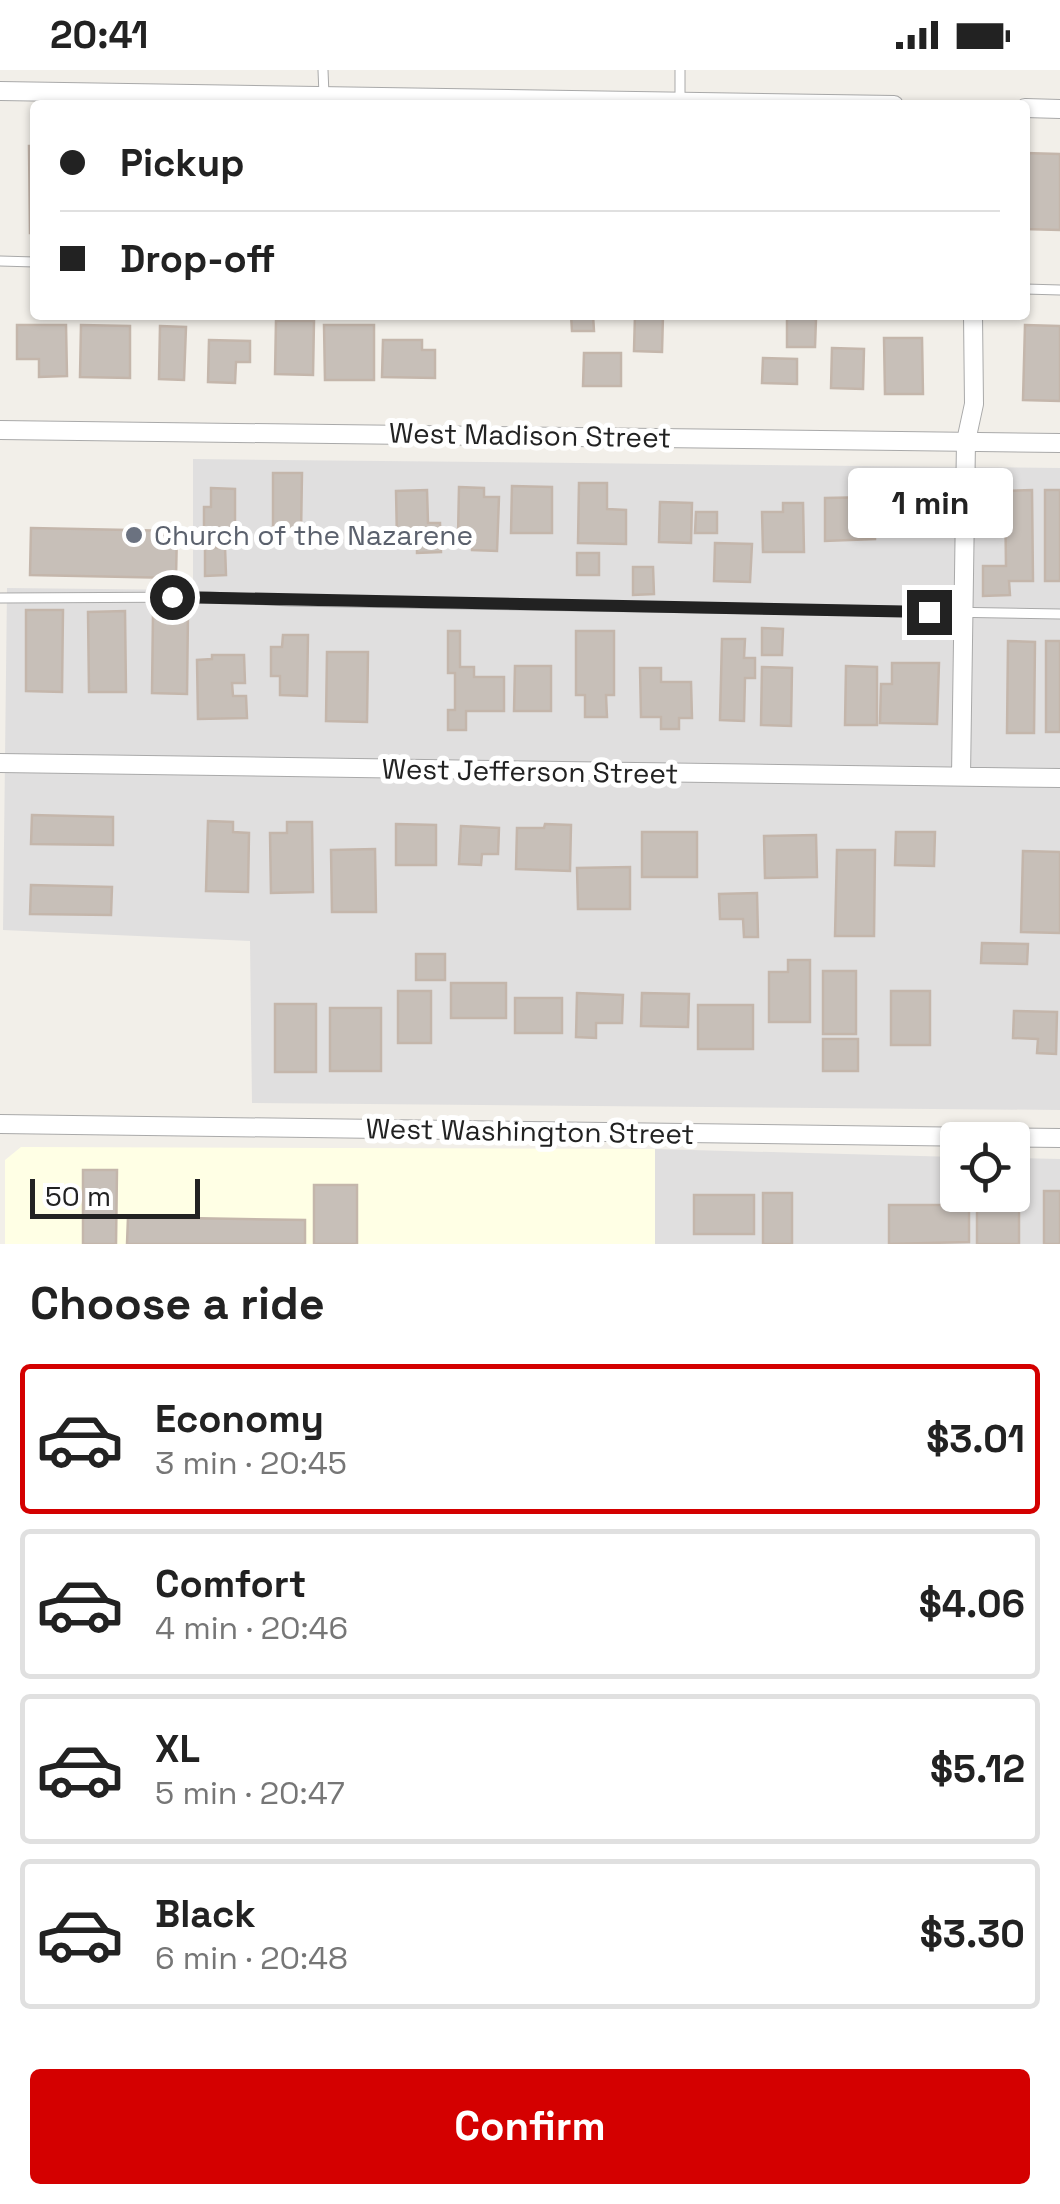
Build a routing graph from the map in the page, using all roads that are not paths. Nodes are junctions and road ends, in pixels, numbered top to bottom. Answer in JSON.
{"nodes":[{"id":1,"x":323,"y":70,"type":"edge"},
{"id":2,"x":680,"y":70,"type":"edge"},
{"id":3,"x":0,"y":91,"type":"edge"},
{"id":4,"x":324,"y":94,"type":"junction"},
{"id":5,"x":680,"y":99,"type":"junction"},
{"id":6,"x":716,"y":100,"type":"edge"},
{"id":7,"x":1030,"y":108,"type":"edge"},
{"id":8,"x":1060,"y":109,"type":"edge"},
{"id":9,"x":0,"y":261,"type":"edge"},
{"id":10,"x":30,"y":262,"type":"edge"},
{"id":11,"x":1030,"y":289,"type":"edge"},
{"id":12,"x":1060,"y":290,"type":"edge"},
{"id":13,"x":973,"y":320,"type":"edge"},
{"id":14,"x":0,"y":430,"type":"edge"},
{"id":15,"x":966,"y":441,"type":"junction"},
{"id":16,"x":1060,"y":443,"type":"edge"},
{"id":17,"x":0,"y":598,"type":"edge"},
{"id":18,"x":964,"y":612,"type":"junction"},
{"id":19,"x":1060,"y":614,"type":"edge"},
{"id":20,"x":0,"y":764,"type":"edge"},
{"id":21,"x":960,"y":776,"type":"junction"},
{"id":22,"x":1060,"y":778,"type":"edge"},
{"id":23,"x":0,"y":1124,"type":"edge"},
{"id":24,"x":1060,"y":1138,"type":"edge"}],
"edges":[{"from":1,"to":4,"type":"lane"},
{"from":2,"to":5,"type":"lane"},
{"from":3,"to":4,"type":"street"},
{"from":4,"to":5,"type":"street"},
{"from":5,"to":6,"type":"street"},
{"from":7,"to":8,"type":"street"},
{"from":9,"to":10,"type":"lane"},
{"from":11,"to":12,"type":"lane"},
{"from":13,"to":15,"type":"street"},
{"from":14,"to":15,"type":"street","name":"West Madison Street"},
{"from":15,"to":16,"type":"street","name":"West Madison Street"},
{"from":15,"to":18,"type":"street"},
{"from":17,"to":18,"type":"lane"},
{"from":18,"to":19,"type":"lane"},
{"from":18,"to":21,"type":"street"},
{"from":20,"to":21,"type":"street","name":"West Jefferson Street"},
{"from":21,"to":22,"type":"street","name":"West Jefferson Street"},
{"from":23,"to":24,"type":"street","name":"West Washington Street"}]}
